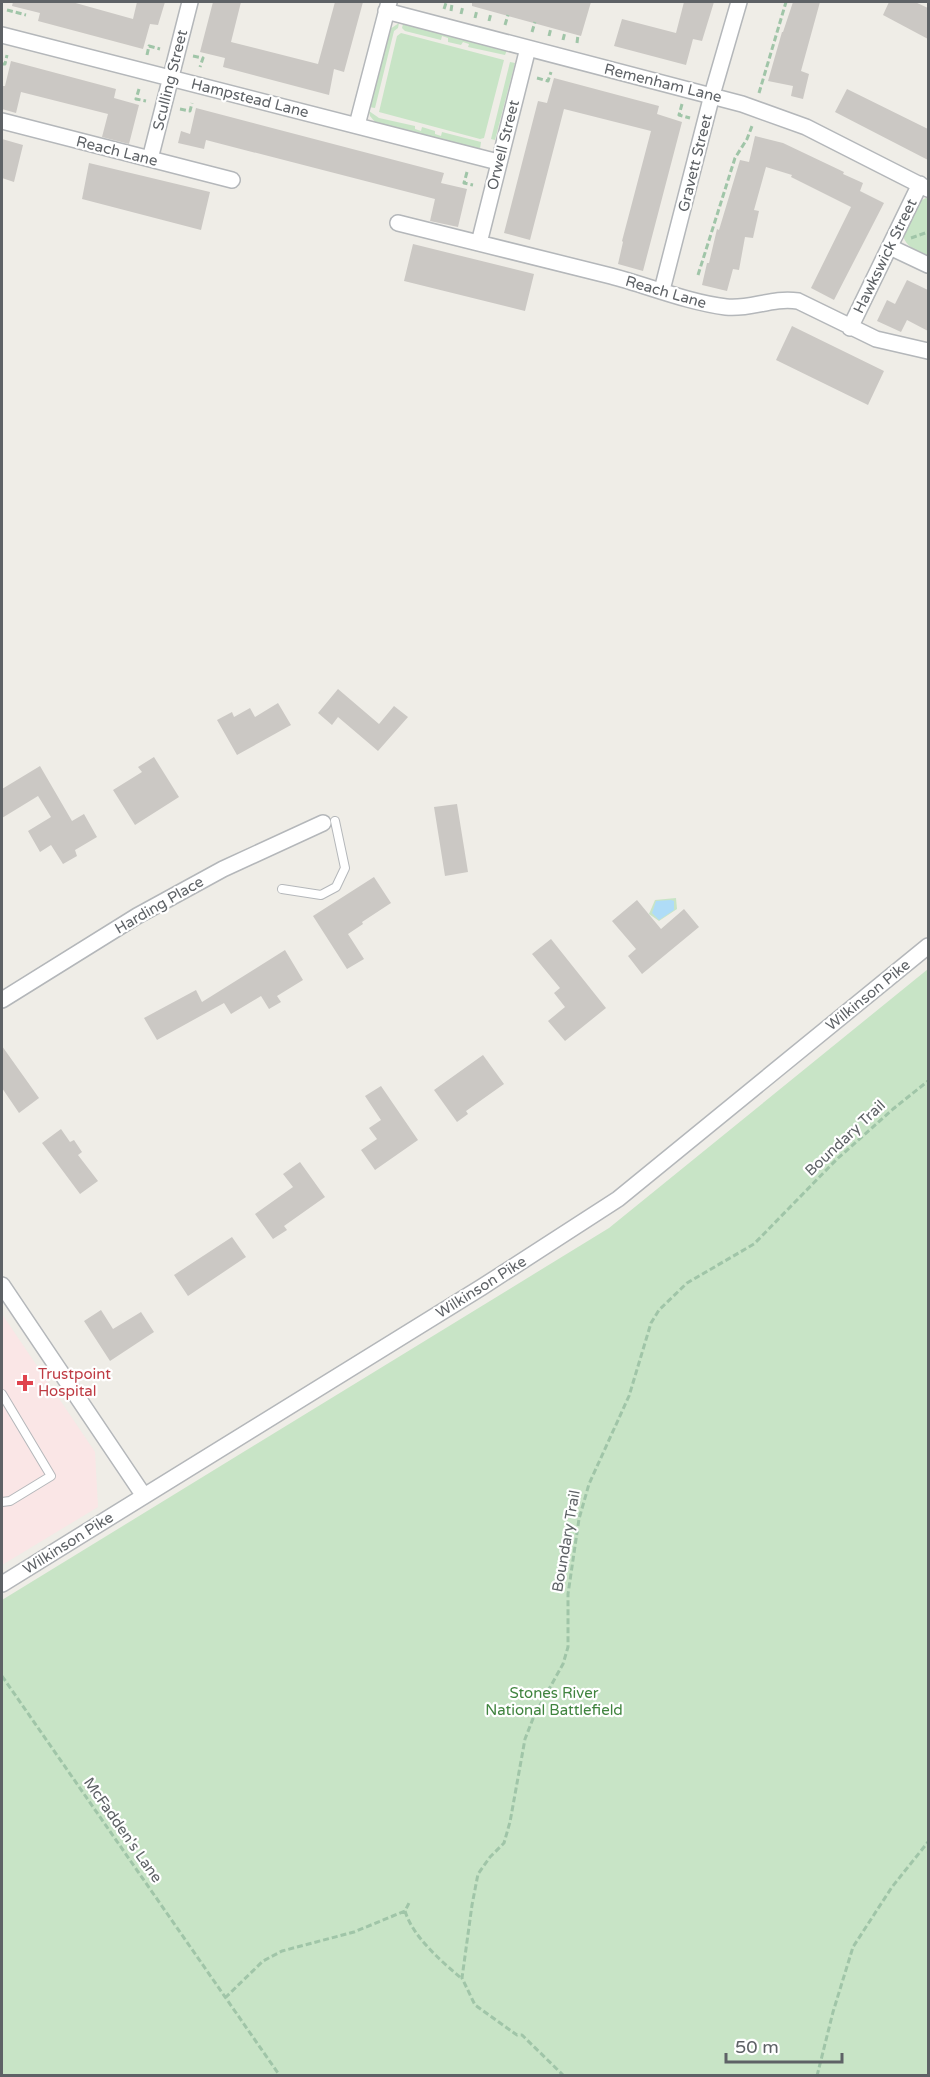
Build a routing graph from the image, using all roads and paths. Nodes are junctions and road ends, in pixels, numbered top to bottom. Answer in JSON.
{"nodes":[{"id":1,"x":190,"y":2,"type":"edge"},
{"id":2,"x":739,"y":2,"type":"edge"},
{"id":3,"x":786,"y":2,"type":"edge"},
{"id":4,"x":446,"y":3,"type":"dead end"},
{"id":5,"x":452,"y":4,"type":"dead end"},
{"id":6,"x":387,"y":6,"type":"edge"},
{"id":7,"x":463,"y":6,"type":"dead end"},
{"id":8,"x":444,"y":9,"type":"dead end"},
{"id":9,"x":8,"y":10,"type":"dead end"},
{"id":10,"x":477,"y":10,"type":"dead end"},
{"id":11,"x":451,"y":11,"type":"dead end"},
{"id":12,"x":18,"y":13,"type":"junction"},
{"id":13,"x":491,"y":13,"type":"dead end"},
{"id":14,"x":461,"y":14,"type":"dead end"},
{"id":15,"x":26,"y":15,"type":"dead end"},
{"id":16,"x":508,"y":15,"type":"dead end"},
{"id":17,"x":475,"y":18,"type":"dead end"},
{"id":18,"x":489,"y":21,"type":"dead end"},
{"id":19,"x":15,"y":22,"type":"dead end"},
{"id":20,"x":535,"y":22,"type":"dead end"},
{"id":21,"x":505,"y":25,"type":"dead end"},
{"id":22,"x":551,"y":28,"type":"dead end"},
{"id":23,"x":532,"y":32,"type":"dead end"},
{"id":24,"x":565,"y":32,"type":"dead end"},
{"id":25,"x":2,"y":35,"type":"edge"},
{"id":26,"x":579,"y":35,"type":"dead end"},
{"id":27,"x":549,"y":36,"type":"dead end"},
{"id":28,"x":563,"y":40,"type":"dead end"},
{"id":29,"x":577,"y":43,"type":"dead end"},
{"id":30,"x":528,"y":48,"type":"junction"},
{"id":31,"x":160,"y":49,"type":"dead end"},
{"id":32,"x":7,"y":55,"type":"dead end"},
{"id":33,"x":147,"y":55,"type":"dead end"},
{"id":34,"x":193,"y":56,"type":"dead end"},
{"id":35,"x":2,"y":64,"type":"edge"},
{"id":36,"x":200,"y":67,"type":"dead end"},
{"id":37,"x":551,"y":72,"type":"dead end"},
{"id":38,"x":537,"y":78,"type":"dead end"},
{"id":39,"x":170,"y":79,"type":"junction"},
{"id":40,"x":139,"y":89,"type":"dead end"},
{"id":41,"x":759,"y":93,"type":"dead end"},
{"id":42,"x":712,"y":95,"type":"junction"},
{"id":43,"x":146,"y":101,"type":"dead end"},
{"id":44,"x":192,"y":103,"type":"dead end"},
{"id":45,"x":682,"y":104,"type":"dead end"},
{"id":46,"x":180,"y":109,"type":"dead end"},
{"id":47,"x":690,"y":118,"type":"dead end"},
{"id":48,"x":2,"y":121,"type":"edge"},
{"id":49,"x":357,"y":125,"type":"junction"},
{"id":50,"x":752,"y":126,"type":"dead end"},
{"id":51,"x":150,"y":159,"type":"junction"},
{"id":52,"x":498,"y":162,"type":"junction"},
{"id":53,"x":467,"y":172,"type":"dead end"},
{"id":54,"x":232,"y":180,"type":"dead end"},
{"id":55,"x":473,"y":185,"type":"dead end"},
{"id":56,"x":924,"y":187,"type":"edge"},
{"id":57,"x":398,"y":223,"type":"dead end"},
{"id":58,"x":928,"y":226,"type":"edge"},
{"id":59,"x":928,"y":232,"type":"edge"},
{"id":60,"x":909,"y":239,"type":"dead end"},
{"id":61,"x":479,"y":243,"type":"junction"},
{"id":62,"x":890,"y":247,"type":"junction"},
{"id":63,"x":928,"y":265,"type":"edge"},
{"id":64,"x":698,"y":275,"type":"dead end"},
{"id":65,"x":662,"y":290,"type":"junction"},
{"id":66,"x":850,"y":328,"type":"junction"},
{"id":67,"x":928,"y":351,"type":"edge"},
{"id":68,"x":329,"y":822,"type":"joint"},
{"id":69,"x":282,"y":889,"type":"dead end"},
{"id":70,"x":928,"y":946,"type":"edge"},
{"id":71,"x":2,"y":1000,"type":"edge"},
{"id":72,"x":928,"y":1081,"type":"edge"},
{"id":73,"x":2,"y":1285,"type":"edge"},
{"id":74,"x":2,"y":1395,"type":"edge"},
{"id":75,"x":144,"y":1497,"type":"junction"},
{"id":76,"x":2,"y":1502,"type":"edge"},
{"id":77,"x":2,"y":1584,"type":"edge"},
{"id":78,"x":2,"y":1676,"type":"edge"},
{"id":79,"x":928,"y":1842,"type":"edge"},
{"id":80,"x":410,"y":1900,"type":"dead end"},
{"id":81,"x":405,"y":1911,"type":"junction"},
{"id":82,"x":462,"y":1978,"type":"junction"},
{"id":83,"x":225,"y":1998,"type":"junction"},
{"id":84,"x":279,"y":2076,"type":"edge"},
{"id":85,"x":564,"y":2076,"type":"edge"},
{"id":86,"x":817,"y":2076,"type":"edge"}],
"edges":[{"from":1,"to":39,"type":"street","name":"Sculling Street"},
{"from":2,"to":42,"type":"street","name":"Gravett Street"},
{"from":3,"to":41,"type":"path"},
{"from":4,"to":8,"type":"path"},
{"from":5,"to":11,"type":"path"},
{"from":6,"to":30,"type":"street","name":"Remenham Lane"},
{"from":6,"to":49,"type":"street"},
{"from":7,"to":14,"type":"path"},
{"from":9,"to":12,"type":"path"},
{"from":10,"to":17,"type":"path"},
{"from":12,"to":15,"type":"path"},
{"from":12,"to":19,"type":"path"},
{"from":13,"to":18,"type":"path"},
{"from":16,"to":21,"type":"path"},
{"from":20,"to":23,"type":"path"},
{"from":22,"to":27,"type":"path"},
{"from":24,"to":28,"type":"path"},
{"from":25,"to":39,"type":"street","name":"Hampstead Lane"},
{"from":26,"to":29,"type":"path"},
{"from":30,"to":42,"type":"street","name":"Remenham Lane"},
{"from":30,"to":52,"type":"street","name":"Orwell Street"},
{"from":31,"to":33,"type":"path"},
{"from":32,"to":35,"type":"path"},
{"from":34,"to":36,"type":"path"},
{"from":37,"to":38,"type":"path"},
{"from":39,"to":49,"type":"street","name":"Hampstead Lane"},
{"from":39,"to":51,"type":"street","name":"Sculling Street"},
{"from":40,"to":43,"type":"path"},
{"from":42,"to":56,"type":"street","name":"Remenham Lane"},
{"from":42,"to":65,"type":"street","name":"Gravett Street"},
{"from":44,"to":46,"type":"path"},
{"from":45,"to":47,"type":"path"},
{"from":48,"to":51,"type":"street","name":"Reach Lane"},
{"from":49,"to":52,"type":"street","name":"Hampstead Lane"},
{"from":50,"to":64,"type":"path"},
{"from":51,"to":54,"type":"street","name":"Reach Lane"},
{"from":52,"to":61,"type":"street","name":"Orwell Street"},
{"from":53,"to":55,"type":"path"},
{"from":56,"to":62,"type":"street","name":"Hawkswick Street"},
{"from":57,"to":61,"type":"street","name":"Reach Lane"},
{"from":58,"to":59,"type":"path"},
{"from":59,"to":60,"type":"path"},
{"from":61,"to":65,"type":"street","name":"Reach Lane"},
{"from":62,"to":63,"type":"street"},
{"from":62,"to":66,"type":"street","name":"Hawkswick Street"},
{"from":65,"to":66,"type":"street","name":"Reach Lane"},
{"from":66,"to":67,"type":"street","name":"Reach Lane"},
{"from":68,"to":69,"type":"lane"},
{"from":68,"to":71,"type":"street","name":"Harding Place"},
{"from":70,"to":75,"type":"street","name":"Wilkinson Pike"},
{"from":72,"to":82,"type":"path","name":"Boundary Trail"},
{"from":73,"to":75,"type":"street"},
{"from":74,"to":76,"type":"lane"},
{"from":75,"to":77,"type":"street","name":"Wilkinson Pike"},
{"from":78,"to":83,"type":"path","name":"McFadden's Lane"},
{"from":79,"to":86,"type":"path"},
{"from":80,"to":81,"type":"path"},
{"from":81,"to":82,"type":"path"},
{"from":81,"to":83,"type":"path"},
{"from":82,"to":85,"type":"path"},
{"from":83,"to":84,"type":"path"}]}
